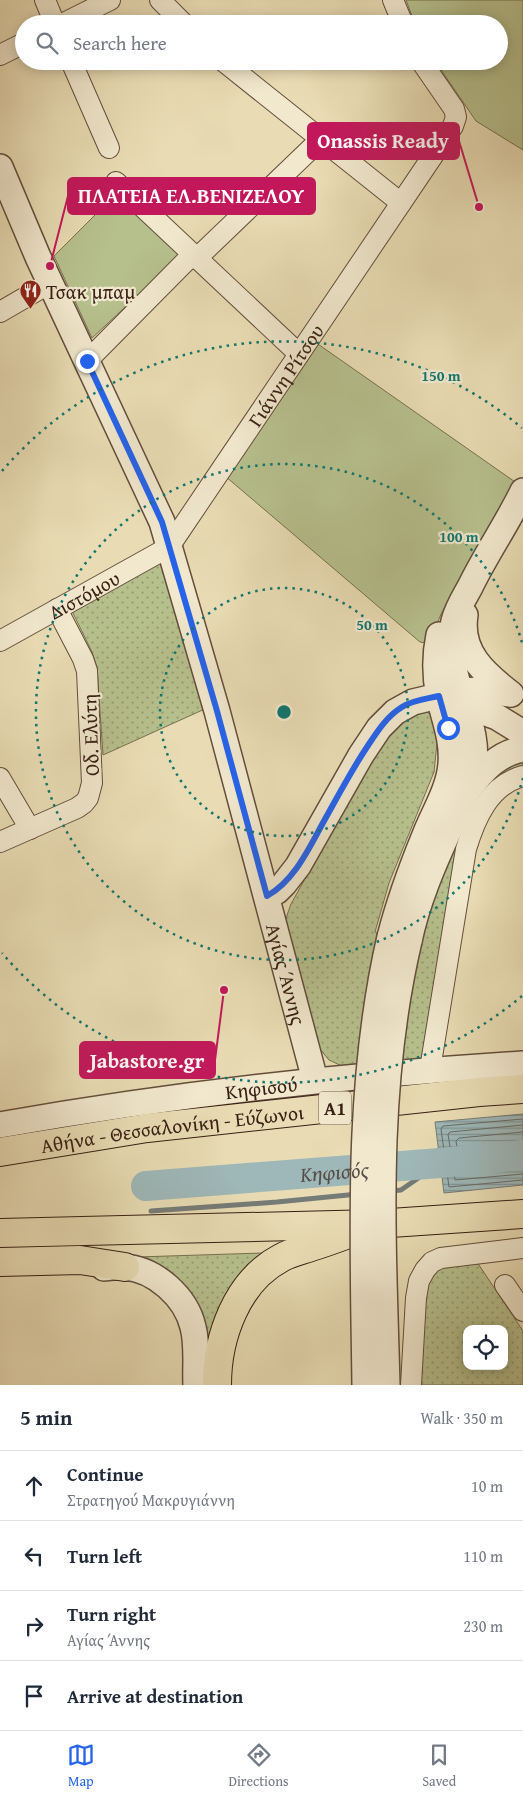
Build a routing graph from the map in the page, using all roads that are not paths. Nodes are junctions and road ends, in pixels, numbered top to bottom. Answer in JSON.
{"nodes":[{"id":1,"x":45,"y":0,"type":"edge"},
{"id":2,"x":110,"y":0,"type":"edge"},
{"id":3,"x":160,"y":0,"type":"edge"},
{"id":4,"x":393,"y":0,"type":"edge"},
{"id":5,"x":51,"y":15,"type":"edge"},
{"id":6,"x":80,"y":15,"type":"edge"},
{"id":7,"x":175,"y":15,"type":"edge"},
{"id":8,"x":399,"y":15,"type":"edge"},
{"id":9,"x":15,"y":48,"type":"edge"},
{"id":10,"x":0,"y":55,"type":"edge"},
{"id":11,"x":75,"y":70,"type":"edge"},
{"id":12,"x":234,"y":70,"type":"edge"},
{"id":13,"x":427,"y":70,"type":"edge"},
{"id":14,"x":321,"y":139,"type":"junction"},
{"id":15,"x":110,"y":148,"type":"dead end"},
{"id":16,"x":0,"y":167,"type":"edge"},
{"id":17,"x":116,"y":182,"type":"dead end"},
{"id":18,"x":401,"y":203,"type":"junction"},
{"id":19,"x":194,"y":257,"type":"junction"},
{"id":20,"x":50,"y":283,"type":"junction"},
{"id":21,"x":0,"y":312,"type":"edge"},
{"id":22,"x":298,"y":354,"type":"junction"},
{"id":23,"x":87,"y":361,"type":"junction"},
{"id":24,"x":523,"y":491,"type":"edge"},
{"id":25,"x":169,"y":547,"type":"junction"},
{"id":26,"x":473,"y":580,"type":"junction"},
{"id":27,"x":58,"y":609,"type":"junction"},
{"id":28,"x":0,"y":641,"type":"edge"},
{"id":29,"x":454,"y":697,"type":"junction"},
{"id":30,"x":516,"y":699,"type":"edge"},
{"id":31,"x":523,"y":733,"type":"edge"},
{"id":32,"x":523,"y":749,"type":"edge"},
{"id":33,"x":523,"y":776,"type":"edge"},
{"id":34,"x":0,"y":778,"type":"edge"},
{"id":35,"x":469,"y":789,"type":"junction"},
{"id":36,"x":30,"y":829,"type":"junction"},
{"id":37,"x":0,"y":842,"type":"edge"},
{"id":38,"x":267,"y":896,"type":"junction"},
{"id":39,"x":399,"y":939,"type":"junction"},
{"id":40,"x":523,"y":1064,"type":"edge"},
{"id":41,"x":430,"y":1070,"type":"junction"},
{"id":42,"x":315,"y":1080,"type":"junction"},
{"id":43,"x":523,"y":1089,"type":"edge"},
{"id":44,"x":0,"y":1124,"type":"edge"},
{"id":45,"x":0,"y":1152,"type":"edge"},
{"id":46,"x":523,"y":1214,"type":"edge"},
{"id":47,"x":376,"y":1224,"type":"junction"},
{"id":48,"x":0,"y":1233,"type":"edge"},
{"id":49,"x":523,"y":1248,"type":"edge"},
{"id":50,"x":0,"y":1262,"type":"edge"},
{"id":51,"x":124,"y":1267,"type":"junction"},
{"id":52,"x":0,"y":1275,"type":"edge"},
{"id":53,"x":505,"y":1285,"type":"dead end"},
{"id":54,"x":523,"y":1311,"type":"edge"},
{"id":55,"x":196,"y":1385,"type":"edge"},
{"id":56,"x":216,"y":1385,"type":"edge"},
{"id":57,"x":365,"y":1385,"type":"edge"},
{"id":58,"x":386,"y":1385,"type":"edge"},
{"id":59,"x":411,"y":1385,"type":"edge"}],
"edges":[{"from":1,"to":5,"type":"street"},
{"from":2,"to":6,"type":"street"},
{"from":3,"to":7,"type":"street"},
{"from":4,"to":8,"type":"street"},
{"from":9,"to":10,"type":"street"},
{"from":11,"to":15,"type":"street"},
{"from":12,"to":14,"type":"street"},
{"from":13,"to":18,"type":"street","name":"Γιάννη Ρίτσου"},
{"from":14,"to":18,"type":"street"},
{"from":14,"to":19,"type":"street"},
{"from":16,"to":20,"type":"street","name":"Αγίας Άννης"},
{"from":17,"to":19,"type":"street"},
{"from":18,"to":22,"type":"street","name":"Γιάννη Ρίτσου"},
{"from":19,"to":22,"type":"street"},
{"from":19,"to":23,"type":"street"},
{"from":20,"to":21,"type":"street"},
{"from":20,"to":23,"type":"street","name":"Αγίας Άννης"},
{"from":22,"to":25,"type":"street","name":"Γιάννη Ρίτσου"},
{"from":23,"to":25,"type":"street","name":"Αγίας Άννης"},
{"from":24,"to":26,"type":"street"},
{"from":25,"to":27,"type":"street","name":"Διστόμου"},
{"from":25,"to":38,"type":"street","name":"Αγίας Άννης"},
{"from":26,"to":29,"type":"street"},
{"from":26,"to":30,"type":"street"},
{"from":27,"to":28,"type":"street","name":"Διστόμου"},
{"from":27,"to":36,"type":"street","name":"Οδ. Ελύτη"},
{"from":29,"to":30,"type":"street"},
{"from":29,"to":31,"type":"street"},
{"from":29,"to":35,"type":"street"},
{"from":29,"to":38,"type":"street"},
{"from":29,"to":39,"type":"street"},
{"from":32,"to":35,"type":"street"},
{"from":33,"to":41,"type":"street"},
{"from":34,"to":36,"type":"street"},
{"from":35,"to":39,"type":"street"},
{"from":36,"to":37,"type":"street","name":"Οδ. Ελύτη"},
{"from":38,"to":42,"type":"street","name":"Αγίας Άννης"},
{"from":39,"to":57,"type":"street","bridge":true},
{"from":39,"to":58,"type":"street","bridge":true},
{"from":40,"to":41,"type":"street","name":"Κηφισού"},
{"from":41,"to":42,"type":"street","name":"Κηφισού"},
{"from":42,"to":44,"type":"street","name":"Κηφισού"},
{"from":43,"to":45,"type":"highway","name":"Αθήνα - Θεσσαλονίκη - Εύζωνοι","number":"Α1"},
{"from":46,"to":47,"type":"highway"},
{"from":47,"to":48,"type":"highway"},
{"from":47,"to":56,"type":"highway"},
{"from":49,"to":59,"type":"street"},
{"from":50,"to":51,"type":"highway"},
{"from":51,"to":52,"type":"street"},
{"from":51,"to":55,"type":"street"},
{"from":53,"to":54,"type":"street"}]}
